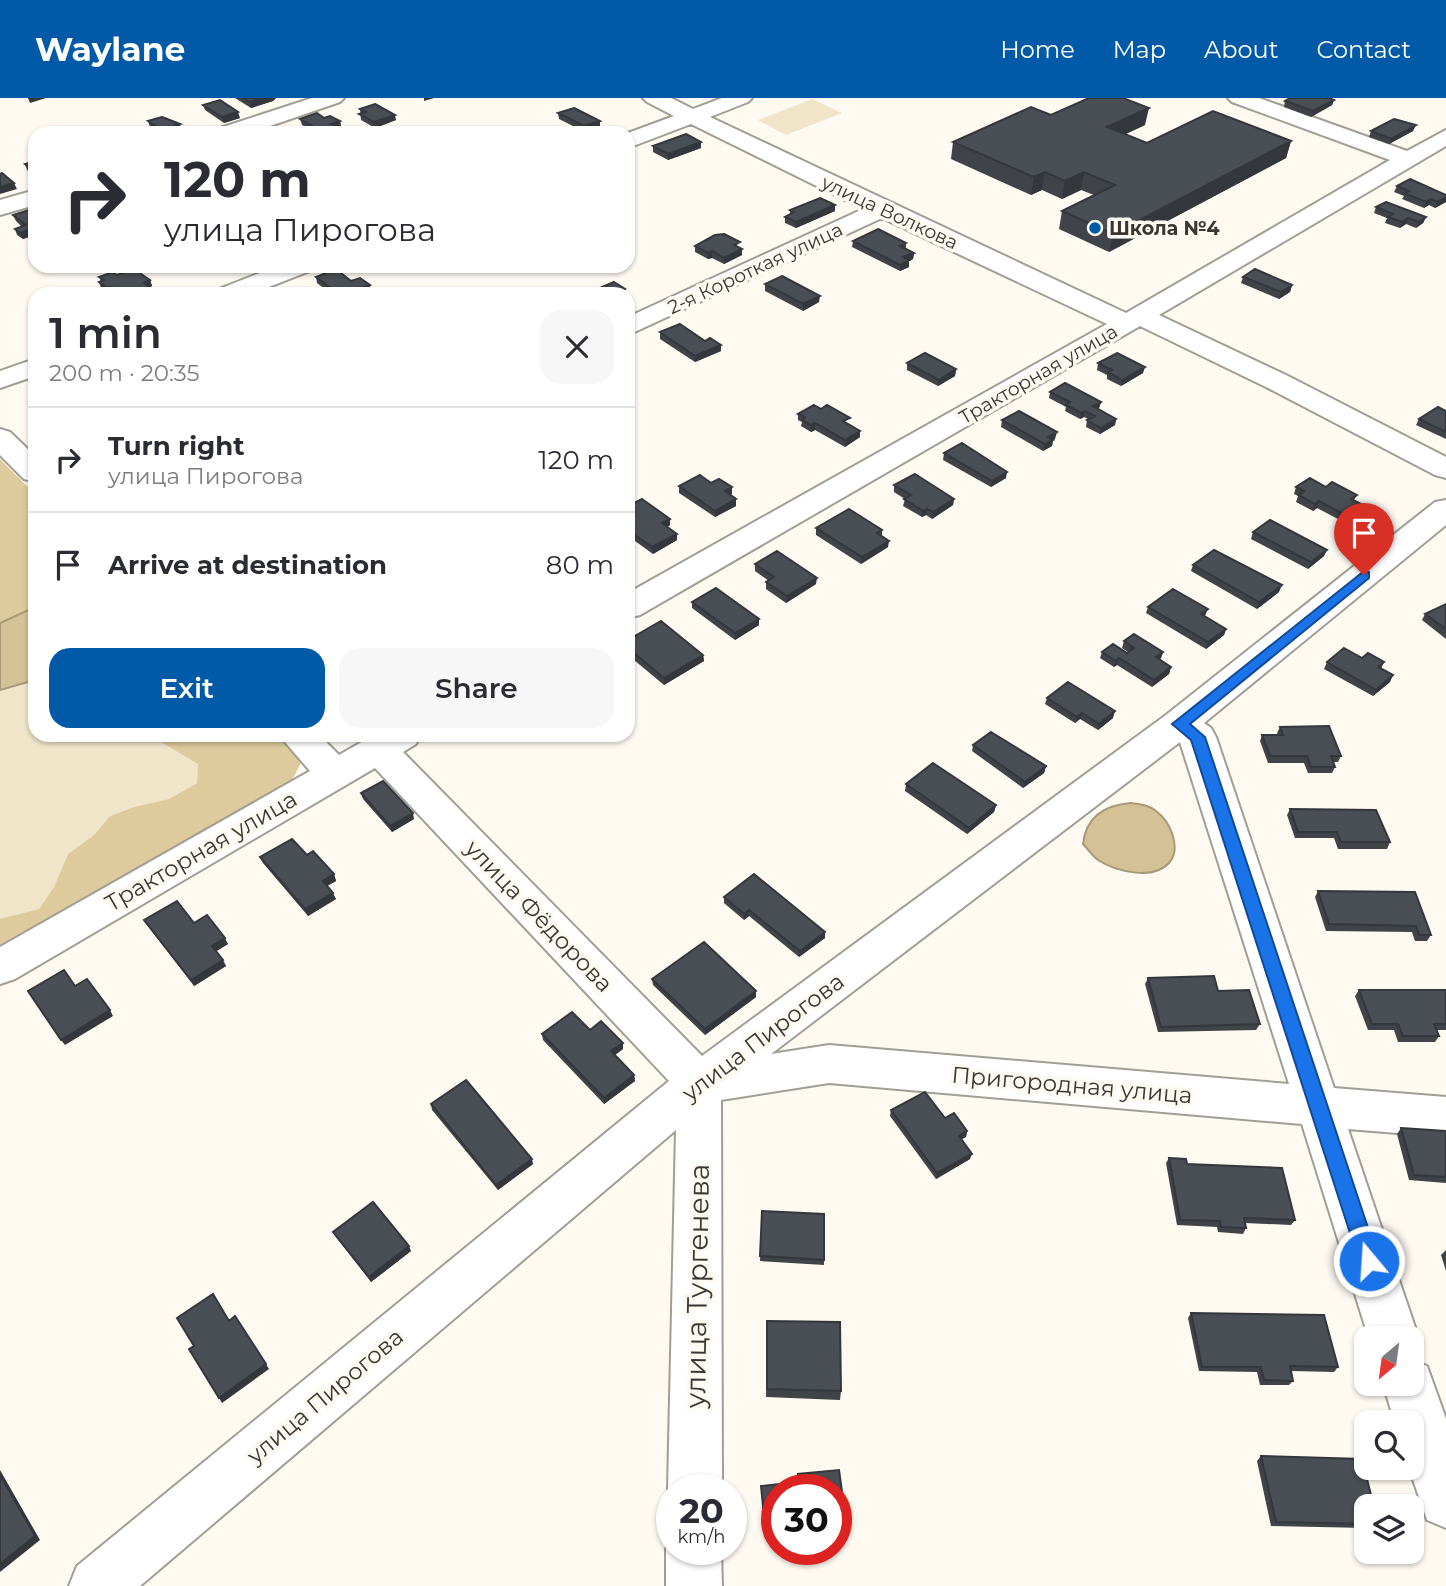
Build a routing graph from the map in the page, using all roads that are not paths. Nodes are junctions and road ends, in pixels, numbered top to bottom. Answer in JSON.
{"nodes":[{"id":1,"x":333,"y":98,"type":"edge"},
{"id":2,"x":654,"y":98,"type":"edge"},
{"id":3,"x":741,"y":98,"type":"edge"},
{"id":4,"x":1239,"y":98,"type":"edge"},
{"id":5,"x":693,"y":117,"type":"junction"},
{"id":6,"x":249,"y":126,"type":"edge"},
{"id":7,"x":1446,"y":137,"type":"edge"},
{"id":8,"x":635,"y":138,"type":"edge"},
{"id":9,"x":1406,"y":158,"type":"junction"},
{"id":10,"x":28,"y":199,"type":"edge"},
{"id":11,"x":0,"y":208,"type":"edge"},
{"id":12,"x":882,"y":209,"type":"junction"},
{"id":13,"x":283,"y":273,"type":"edge"},
{"id":14,"x":246,"y":287,"type":"edge"},
{"id":15,"x":1133,"y":319,"type":"junction"},
{"id":16,"x":635,"y":324,"type":"edge"},
{"id":17,"x":28,"y":370,"type":"edge"},
{"id":18,"x":0,"y":380,"type":"edge"},
{"id":19,"x":0,"y":438,"type":"edge"},
{"id":20,"x":28,"y":466,"type":"edge"},
{"id":21,"x":1446,"y":469,"type":"edge"},
{"id":22,"x":1446,"y":509,"type":"edge"},
{"id":23,"x":635,"y":603,"type":"edge"},
{"id":24,"x":1180,"y":724,"type":"junction"},
{"id":25,"x":304,"y":742,"type":"edge"},
{"id":26,"x":391,"y":742,"type":"edge"},
{"id":27,"x":335,"y":774,"type":"junction"},
{"id":28,"x":0,"y":967,"type":"edge"},
{"id":29,"x":699,"y":1083,"type":"junction"},
{"id":30,"x":1320,"y":1107,"type":"junction"},
{"id":31,"x":1446,"y":1117,"type":"edge"},
{"id":32,"x":1390,"y":1326,"type":"edge"},
{"id":33,"x":1413,"y":1396,"type":"edge"},
{"id":34,"x":695,"y":1474,"type":"edge"},
{"id":35,"x":1446,"y":1501,"type":"edge"},
{"id":36,"x":694,"y":1565,"type":"edge"},
{"id":37,"x":97,"y":1586,"type":"edge"},
{"id":38,"x":694,"y":1586,"type":"edge"}],
"edges":[{"from":1,"to":6,"type":"street"},
{"from":2,"to":5,"type":"street","name":"улица Волкова"},
{"from":3,"to":5,"type":"street"},
{"from":4,"to":9,"type":"street"},
{"from":5,"to":8,"type":"street"},
{"from":5,"to":12,"type":"street","name":"улица Волкова"},
{"from":7,"to":9,"type":"street","name":"Тракторная улица"},
{"from":9,"to":15,"type":"street","name":"Тракторная улица"},
{"from":10,"to":11,"type":"street"},
{"from":12,"to":15,"type":"street","name":"улица Волкова"},
{"from":12,"to":16,"type":"street","name":"2-я Короткая улица"},
{"from":13,"to":14,"type":"street"},
{"from":15,"to":21,"type":"street","name":"улица Волкова"},
{"from":15,"to":23,"type":"street","name":"Тракторная улица"},
{"from":17,"to":18,"type":"street"},
{"from":19,"to":20,"type":"street"},
{"from":22,"to":24,"type":"street","name":"улица Пирогова"},
{"from":24,"to":29,"type":"street","name":"улица Пирогова"},
{"from":24,"to":30,"type":"street"},
{"from":25,"to":27,"type":"street"},
{"from":26,"to":27,"type":"street","name":"Тракторная улица"},
{"from":26,"to":29,"type":"street","name":"улица Фёдорова"},
{"from":27,"to":28,"type":"street","name":"Тракторная улица"},
{"from":29,"to":30,"type":"street","name":"Пригородная улица"},
{"from":29,"to":34,"type":"street","name":"улица Тургенева"},
{"from":29,"to":37,"type":"street","name":"улица Пирогова"},
{"from":30,"to":31,"type":"street","name":"Пригородная улица"},
{"from":30,"to":32,"type":"street"},
{"from":33,"to":35,"type":"street"},
{"from":36,"to":38,"type":"street"}]}
